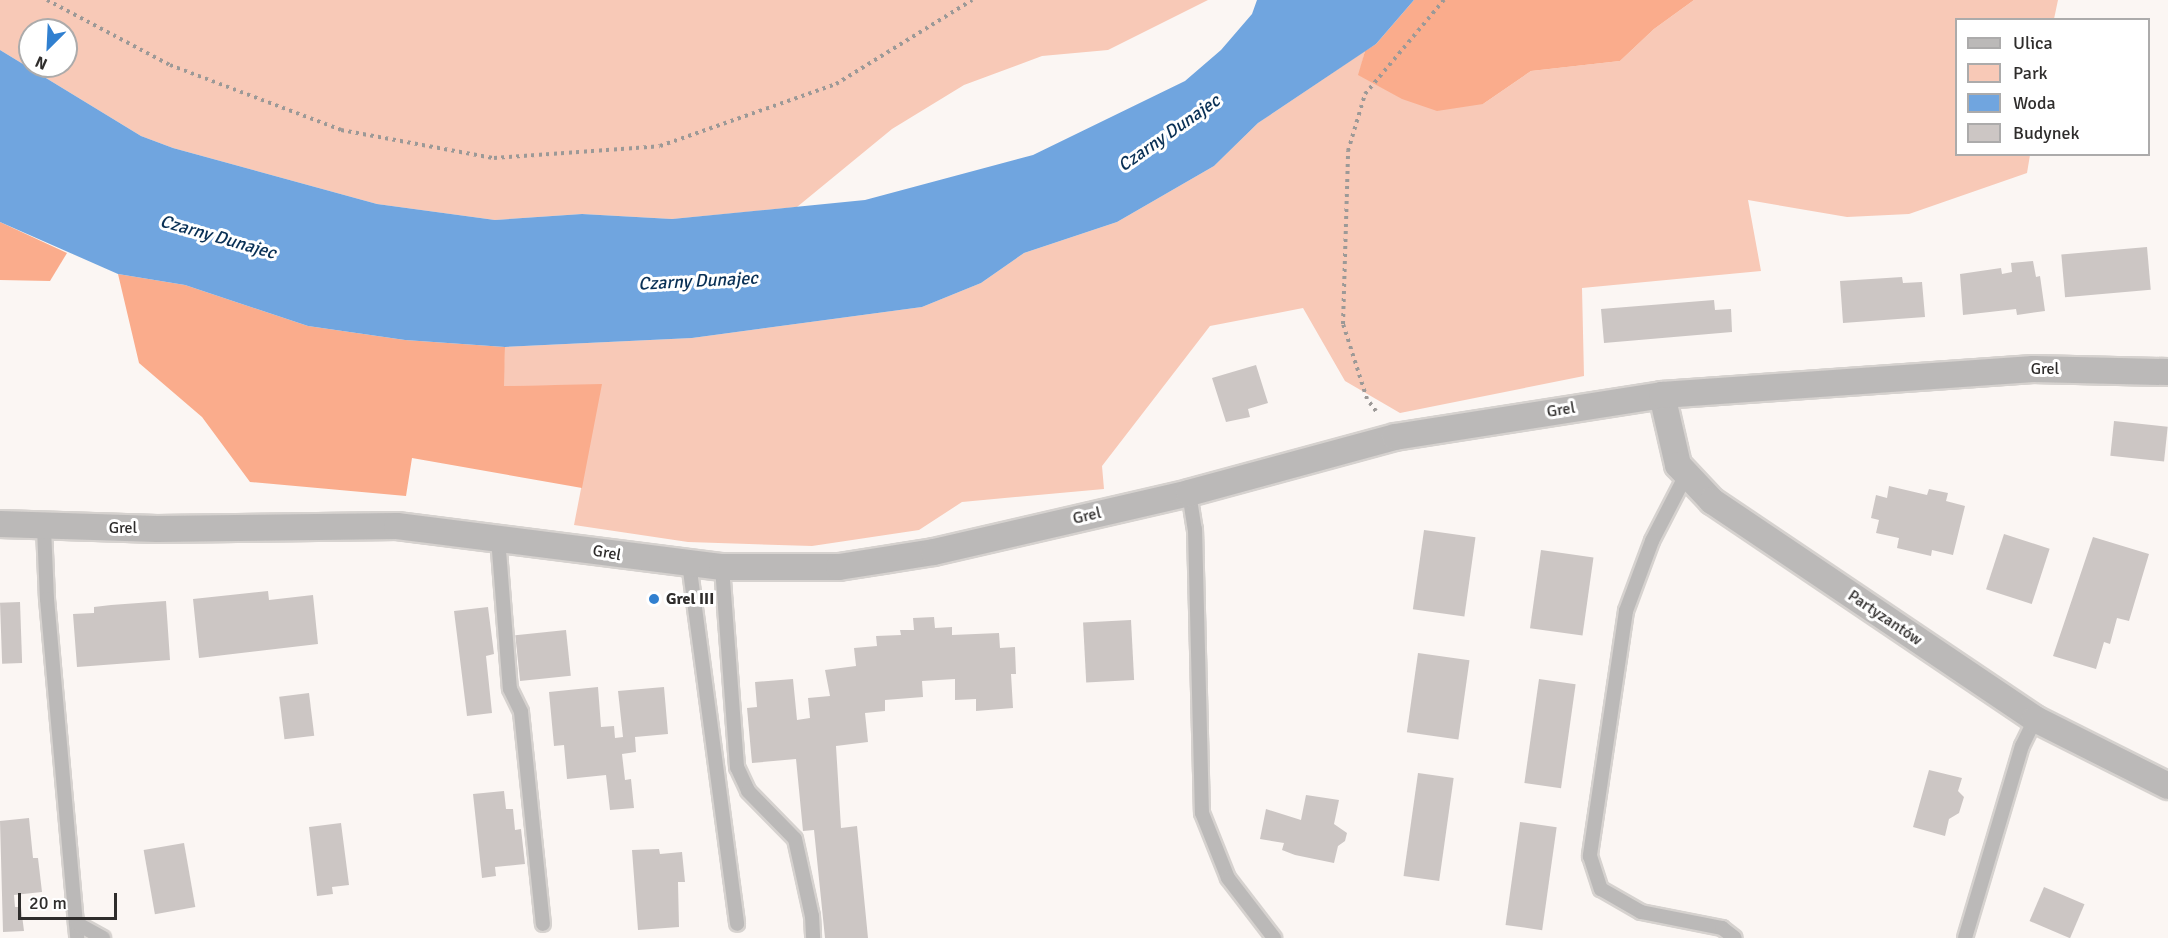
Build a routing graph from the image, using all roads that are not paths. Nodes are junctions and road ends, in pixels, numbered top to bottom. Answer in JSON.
{"nodes":[{"id":1,"x":2168,"y":372,"type":"edge"},
{"id":2,"x":1662,"y":394,"type":"junction"},
{"id":3,"x":1686,"y":475,"type":"junction"},
{"id":4,"x":1189,"y":493,"type":"junction"},
{"id":5,"x":0,"y":524,"type":"edge"},
{"id":6,"x":44,"y":528,"type":"junction"},
{"id":7,"x":498,"y":538,"type":"junction"},
{"id":8,"x":689,"y":563,"type":"junction"},
{"id":9,"x":722,"y":567,"type":"junction"},
{"id":10,"x":2035,"y":719,"type":"junction"},
{"id":11,"x":2168,"y":786,"type":"edge"},
{"id":12,"x":76,"y":923,"type":"junction"},
{"id":13,"x":543,"y":924,"type":"dead end"},
{"id":14,"x":737,"y":924,"type":"dead end"},
{"id":15,"x":77,"y":938,"type":"edge"},
{"id":16,"x":103,"y":938,"type":"edge"},
{"id":17,"x":813,"y":938,"type":"edge"},
{"id":18,"x":1274,"y":938,"type":"edge"},
{"id":19,"x":1735,"y":938,"type":"edge"},
{"id":20,"x":1965,"y":938,"type":"edge"}],
"edges":[{"from":1,"to":2,"type":"street","name":"Grel"},
{"from":2,"to":3,"type":"street","name":"Partyzantów"},
{"from":2,"to":4,"type":"street","name":"Grel"},
{"from":3,"to":10,"type":"street","name":"Partyzantów"},
{"from":3,"to":19,"type":"lane"},
{"from":4,"to":9,"type":"street","name":"Grel"},
{"from":4,"to":18,"type":"lane"},
{"from":5,"to":6,"type":"street","name":"Grel"},
{"from":6,"to":7,"type":"street","name":"Grel"},
{"from":6,"to":12,"type":"lane"},
{"from":7,"to":8,"type":"street","name":"Grel"},
{"from":7,"to":13,"type":"lane"},
{"from":8,"to":9,"type":"street","name":"Grel"},
{"from":8,"to":14,"type":"lane"},
{"from":9,"to":17,"type":"lane"},
{"from":10,"to":11,"type":"street","name":"Partyzantów"},
{"from":10,"to":20,"type":"lane"},
{"from":12,"to":15,"type":"lane"},
{"from":12,"to":16,"type":"lane"}]}
